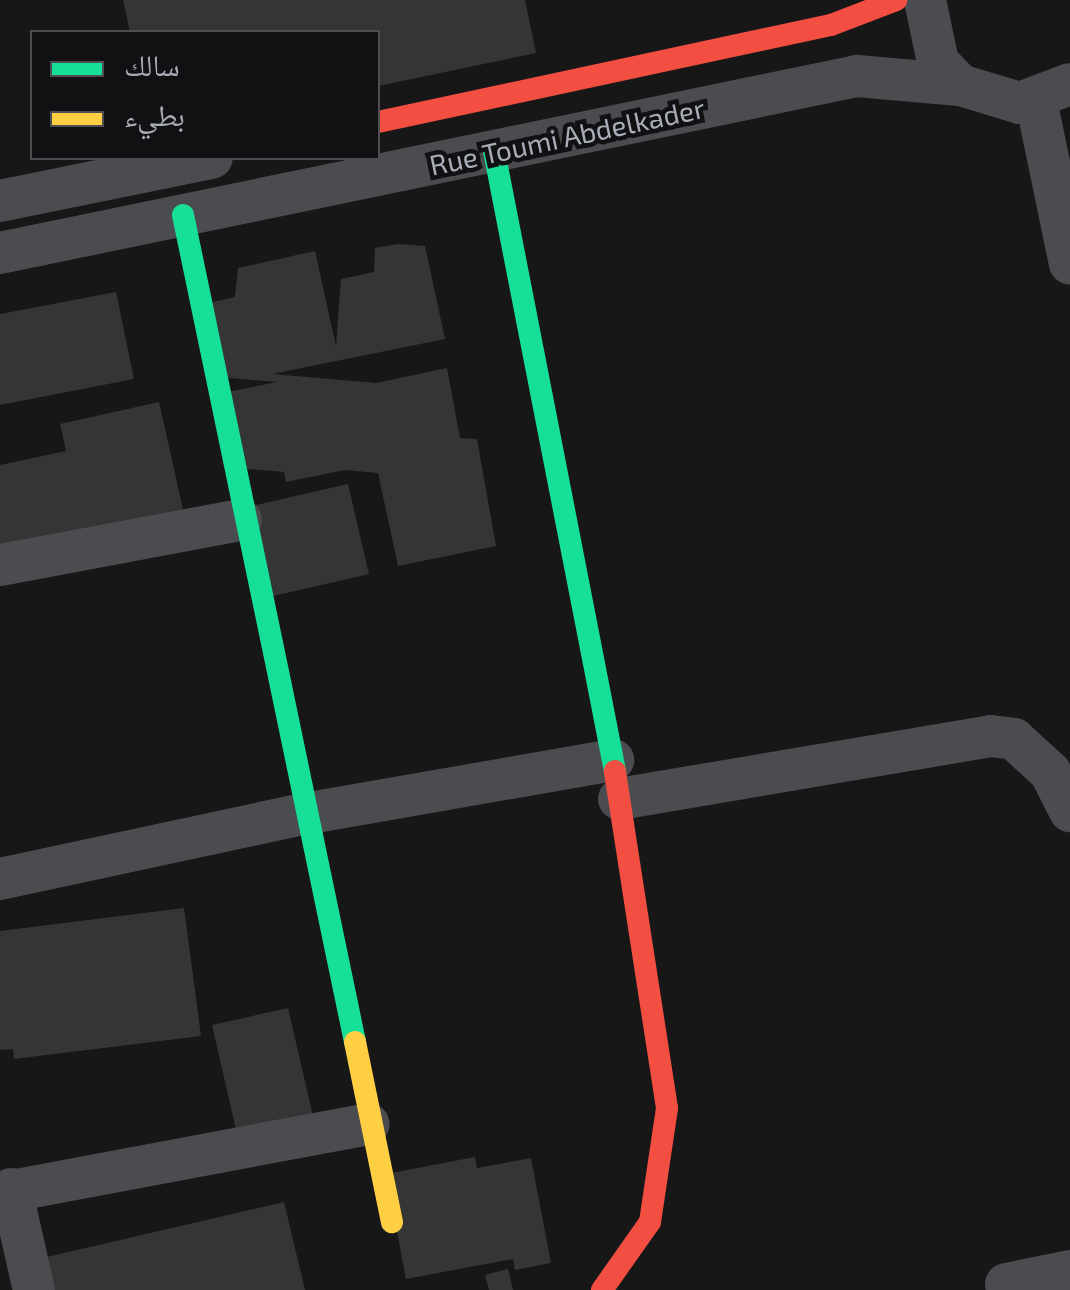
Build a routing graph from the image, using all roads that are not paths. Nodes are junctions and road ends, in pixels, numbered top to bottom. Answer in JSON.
{"nodes":[{"id":1,"x":896,"y":0,"type":"edge"},
{"id":2,"x":926,"y":0,"type":"edge"},
{"id":3,"x":960,"y":85,"type":"junction"},
{"id":4,"x":1053,"y":92,"type":"edge"},
{"id":5,"x":380,"y":122,"type":"edge"},
{"id":6,"x":494,"y":150,"type":"junction"},
{"id":7,"x":202,"y":160,"type":"edge"},
{"id":8,"x":0,"y":201,"type":"edge"},
{"id":9,"x":182,"y":215,"type":"junction"},
{"id":10,"x":0,"y":252,"type":"edge"},
{"id":11,"x":1070,"y":264,"type":"edge"},
{"id":12,"x":240,"y":520,"type":"junction"},
{"id":13,"x":0,"y":565,"type":"edge"},
{"id":14,"x":616,"y":780,"type":"junction"},
{"id":15,"x":1070,"y":810,"type":"edge"},
{"id":16,"x":304,"y":814,"type":"junction"},
{"id":17,"x":0,"y":879,"type":"edge"},
{"id":18,"x":368,"y":1124,"type":"junction"},
{"id":19,"x":6,"y":1191,"type":"edge"},
{"id":20,"x":392,"y":1222,"type":"dead end"},
{"id":21,"x":1070,"y":1271,"type":"edge"},
{"id":22,"x":1006,"y":1284,"type":"dead end"},
{"id":23,"x":34,"y":1290,"type":"edge"},
{"id":24,"x":602,"y":1290,"type":"edge"}],
"edges":[{"from":1,"to":5,"type":"street","name":"Rue Toumi Abdelkader"},
{"from":2,"to":3,"type":"street"},
{"from":3,"to":4,"type":"street","name":"Rue Toumi Abdelkader"},
{"from":3,"to":6,"type":"street","name":"Rue Toumi Abdelkader"},
{"from":4,"to":11,"type":"street"},
{"from":6,"to":9,"type":"street","name":"Rue Toumi Abdelkader"},
{"from":6,"to":14,"type":"street"},
{"from":7,"to":8,"type":"street"},
{"from":9,"to":10,"type":"street","name":"Rue Toumi Abdelkader"},
{"from":9,"to":12,"type":"street"},
{"from":12,"to":13,"type":"street"},
{"from":12,"to":16,"type":"street"},
{"from":14,"to":15,"type":"street"},
{"from":14,"to":16,"type":"street"},
{"from":14,"to":24,"type":"street"},
{"from":16,"to":17,"type":"street"},
{"from":16,"to":18,"type":"street"},
{"from":18,"to":19,"type":"street"},
{"from":18,"to":20,"type":"street"},
{"from":19,"to":23,"type":"street"},
{"from":21,"to":22,"type":"street"}]}
